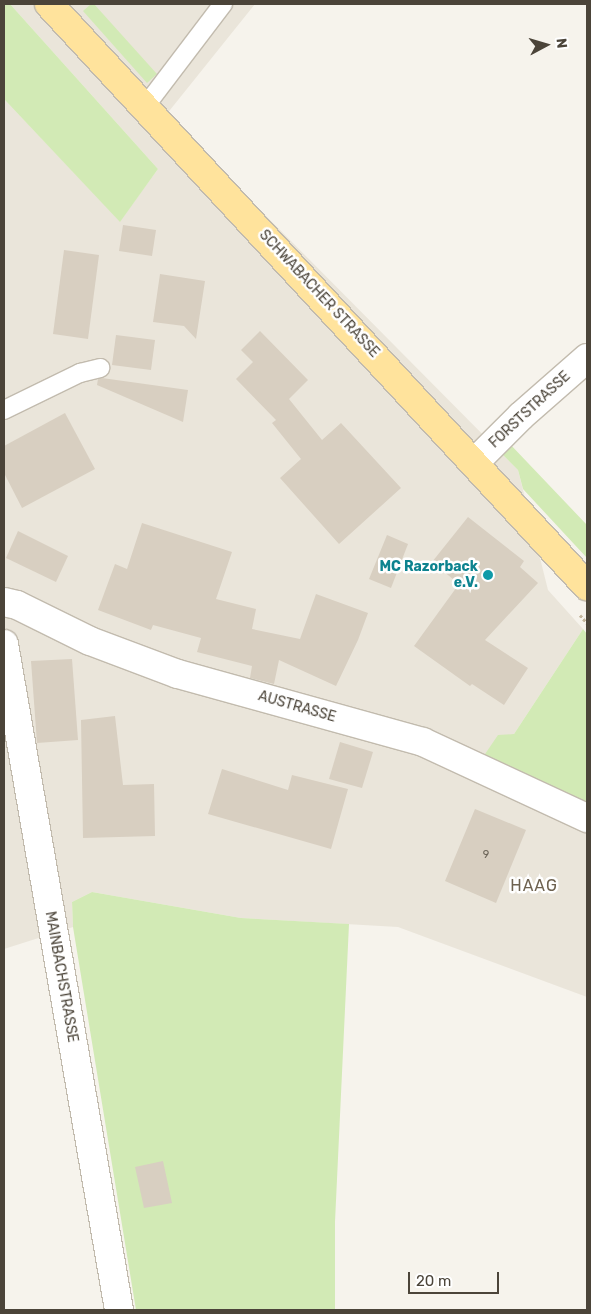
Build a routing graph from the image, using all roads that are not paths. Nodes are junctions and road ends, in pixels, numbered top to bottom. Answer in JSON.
{"nodes":[{"id":1,"x":49,"y":4,"type":"edge"},
{"id":2,"x":223,"y":4,"type":"edge"},
{"id":3,"x":144,"y":108,"type":"junction"},
{"id":4,"x":587,"y":358,"type":"edge"},
{"id":5,"x":100,"y":368,"type":"dead end"},
{"id":6,"x":4,"y":410,"type":"edge"},
{"id":7,"x":474,"y":463,"type":"junction"},
{"id":8,"x":587,"y":586,"type":"edge"},
{"id":9,"x":4,"y":602,"type":"edge"},
{"id":10,"x":4,"y":644,"type":"edge"},
{"id":11,"x":587,"y":818,"type":"edge"},
{"id":12,"x":119,"y":1310,"type":"edge"}],
"edges":[{"from":1,"to":3,"type":"main road","name":"SCHWABACHER STRASSE"},
{"from":2,"to":3,"type":"lane"},
{"from":3,"to":7,"type":"main road","name":"SCHWABACHER STRASSE"},
{"from":4,"to":7,"type":"street","name":"FORSTSTRASSE"},
{"from":5,"to":6,"type":"lane"},
{"from":7,"to":8,"type":"main road","name":"SCHWABACHER STRASSE"},
{"from":9,"to":11,"type":"street","name":"AUSTRASSE"},
{"from":10,"to":12,"type":"street","name":"MAINBACHSTRASSE"}]}
